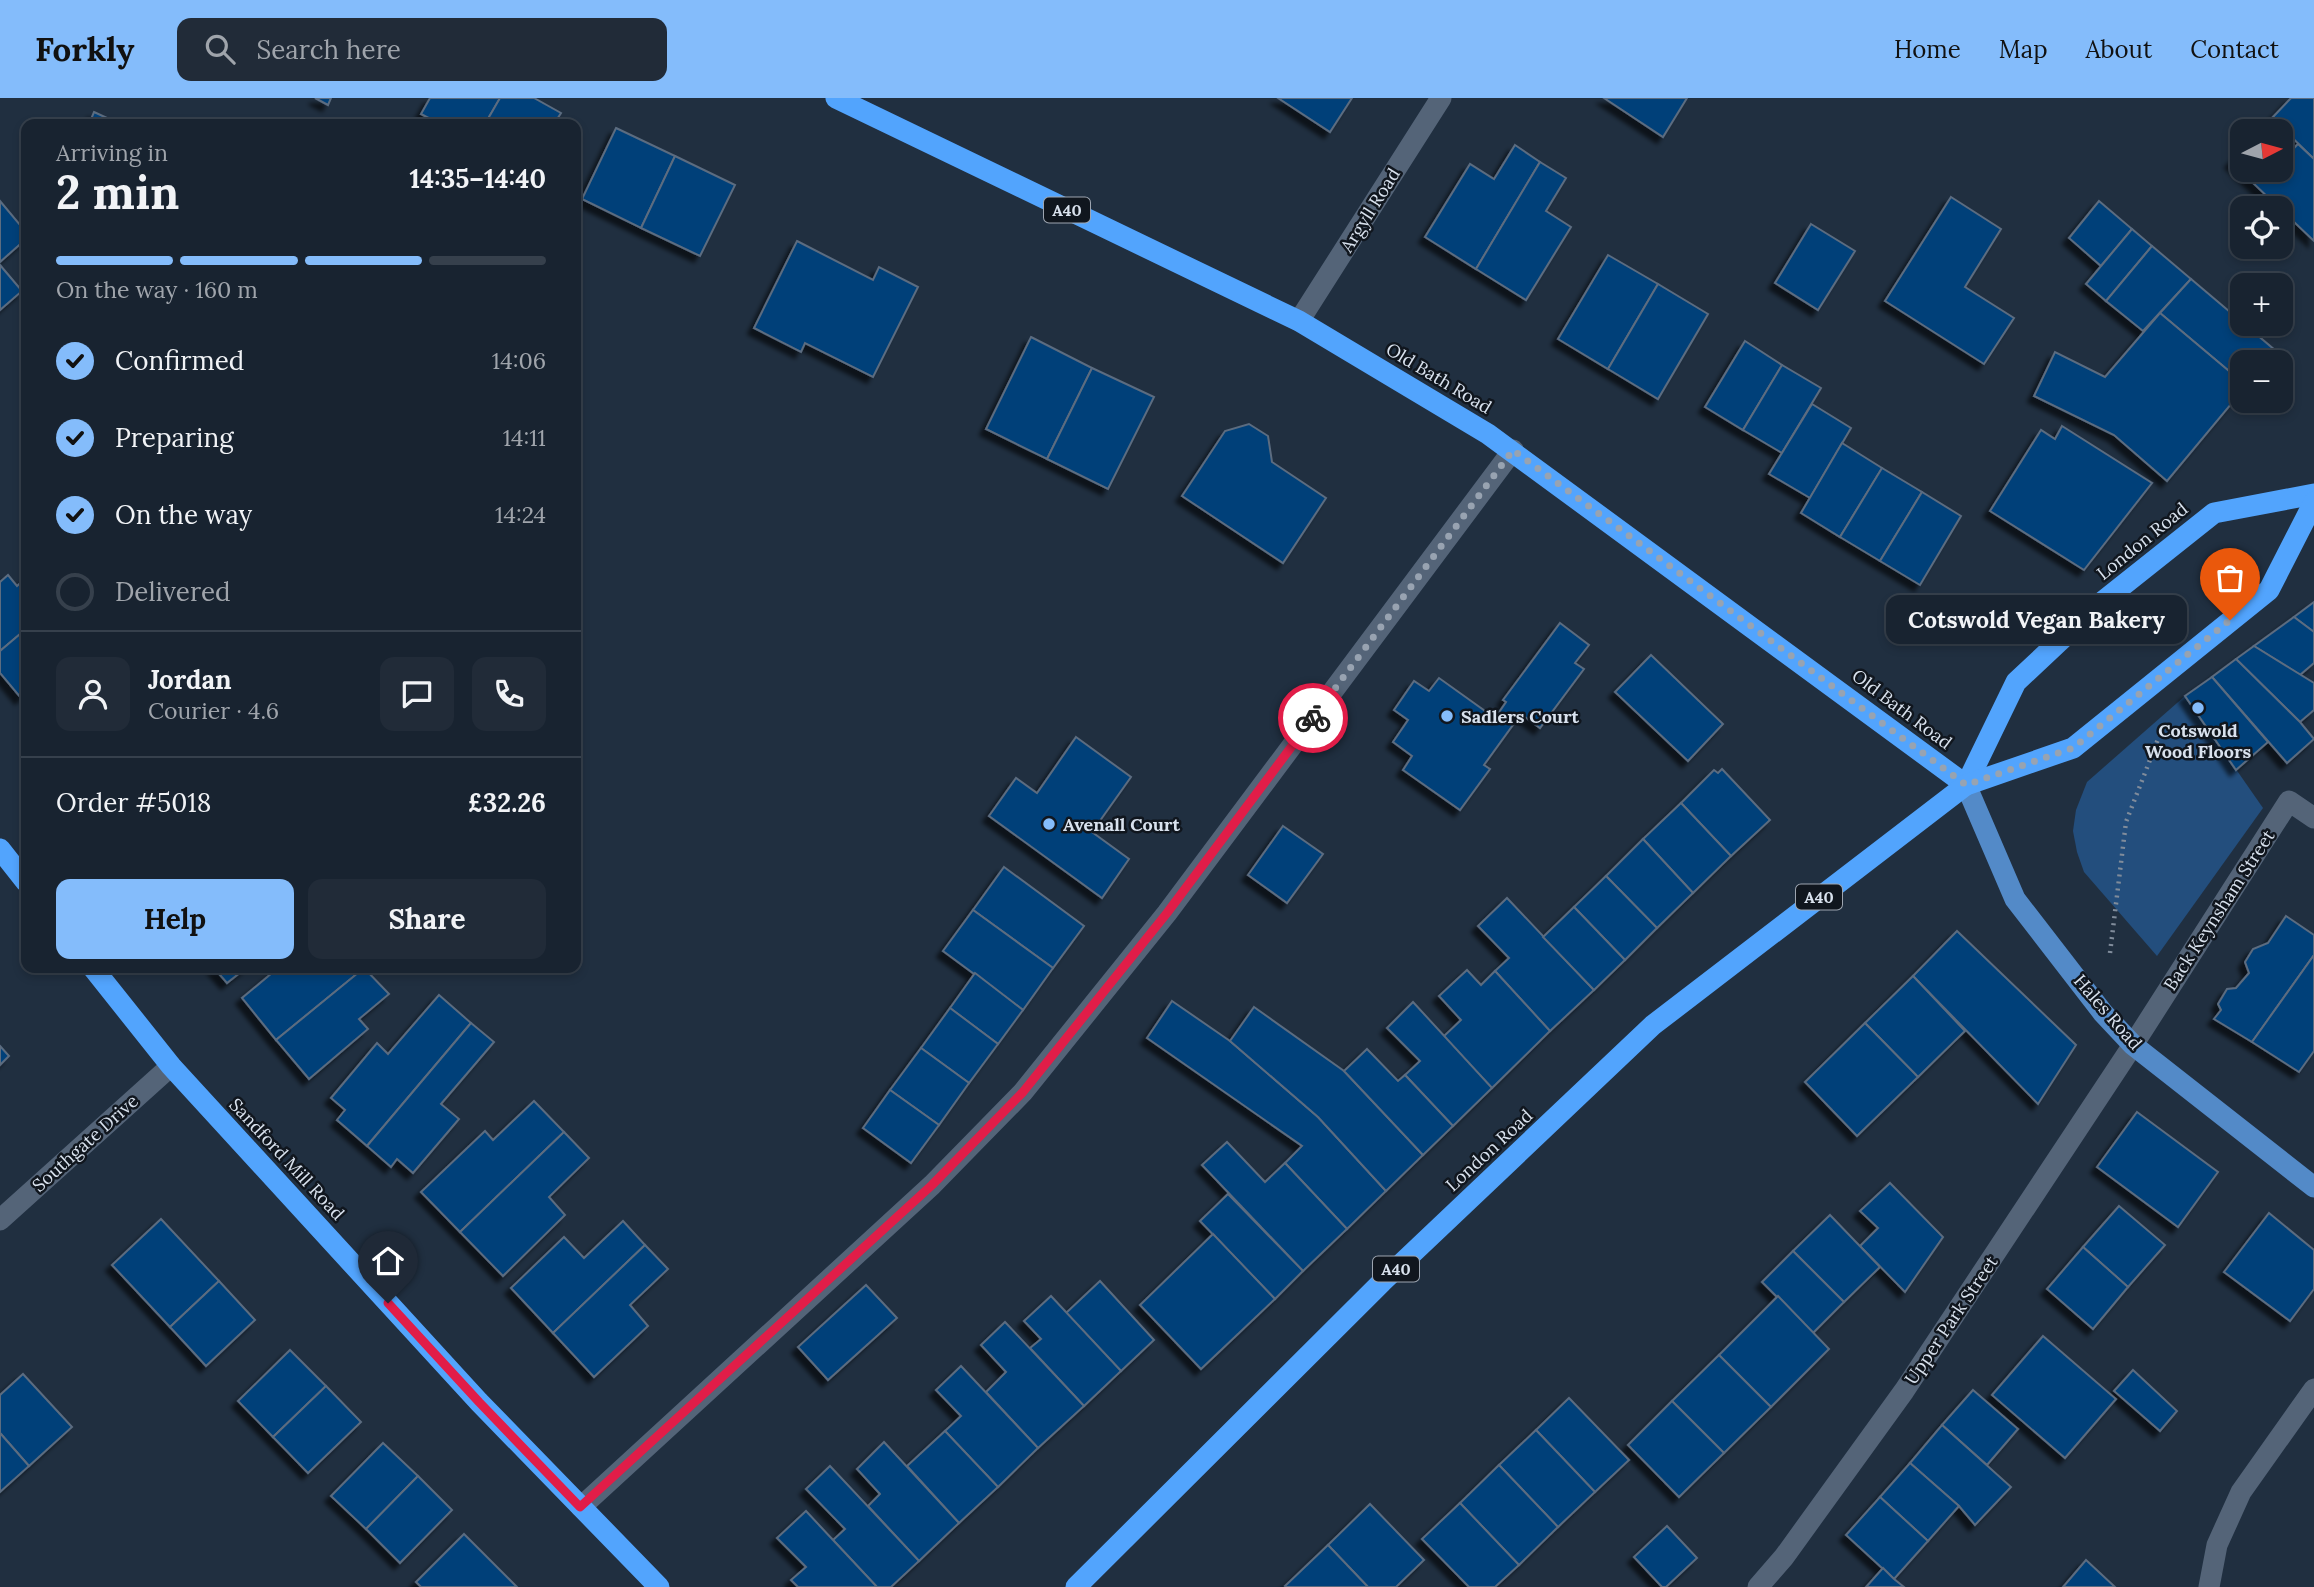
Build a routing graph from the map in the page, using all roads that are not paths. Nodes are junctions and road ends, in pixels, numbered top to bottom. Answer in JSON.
{"nodes":[{"id":1,"x":836,"y":98,"type":"edge"},
{"id":2,"x":1441,"y":98,"type":"edge"},
{"id":3,"x":1299,"y":321,"type":"junction"},
{"id":4,"x":1513,"y":450,"type":"junction"},
{"id":5,"x":2314,"y":494,"type":"edge"},
{"id":6,"x":2314,"y":502,"type":"edge"},
{"id":7,"x":1966,"y":785,"type":"junction"},
{"id":8,"x":2314,"y":818,"type":"edge"},
{"id":9,"x":0,"y":849,"type":"edge"},
{"id":10,"x":21,"y":876,"type":"edge"},
{"id":11,"x":97,"y":973,"type":"edge"},
{"id":12,"x":2133,"y":1045,"type":"junction"},
{"id":13,"x":171,"y":1066,"type":"junction"},
{"id":14,"x":2314,"y":1187,"type":"edge"},
{"id":15,"x":0,"y":1220,"type":"edge"},
{"id":16,"x":2314,"y":1390,"type":"edge"},
{"id":17,"x":580,"y":1507,"type":"junction"},
{"id":18,"x":659,"y":1587,"type":"edge"},
{"id":19,"x":1076,"y":1587,"type":"edge"},
{"id":20,"x":1758,"y":1587,"type":"edge"},
{"id":21,"x":2209,"y":1587,"type":"edge"}],
"edges":[{"from":1,"to":3,"type":"highway","name":"Old Bath Road","number":"A40"},
{"from":2,"to":3,"type":"street","name":"Argyll Road"},
{"from":3,"to":4,"type":"highway","name":"Old Bath Road","number":"A40"},
{"from":4,"to":7,"type":"highway","name":"Old Bath Road","number":"A40"},
{"from":4,"to":17,"type":"street"},
{"from":5,"to":7,"type":"highway","name":"London Road"},
{"from":6,"to":7,"type":"highway","name":"London Road"},
{"from":7,"to":12,"type":"main road","name":"Hales Road"},
{"from":7,"to":19,"type":"highway","name":"London Road","number":"A40"},
{"from":8,"to":12,"type":"street","name":"Back Keynsham Street"},
{"from":9,"to":10,"type":"highway"},
{"from":11,"to":13,"type":"highway","name":"Sandford Mill Road"},
{"from":12,"to":14,"type":"main road","name":"Hales Road"},
{"from":12,"to":20,"type":"street","name":"Upper Park Street"},
{"from":13,"to":15,"type":"street","name":"Southgate Drive"},
{"from":13,"to":17,"type":"highway","name":"Sandford Mill Road"},
{"from":16,"to":21,"type":"street"},
{"from":17,"to":18,"type":"highway","name":"Sandford Mill Road"}]}
